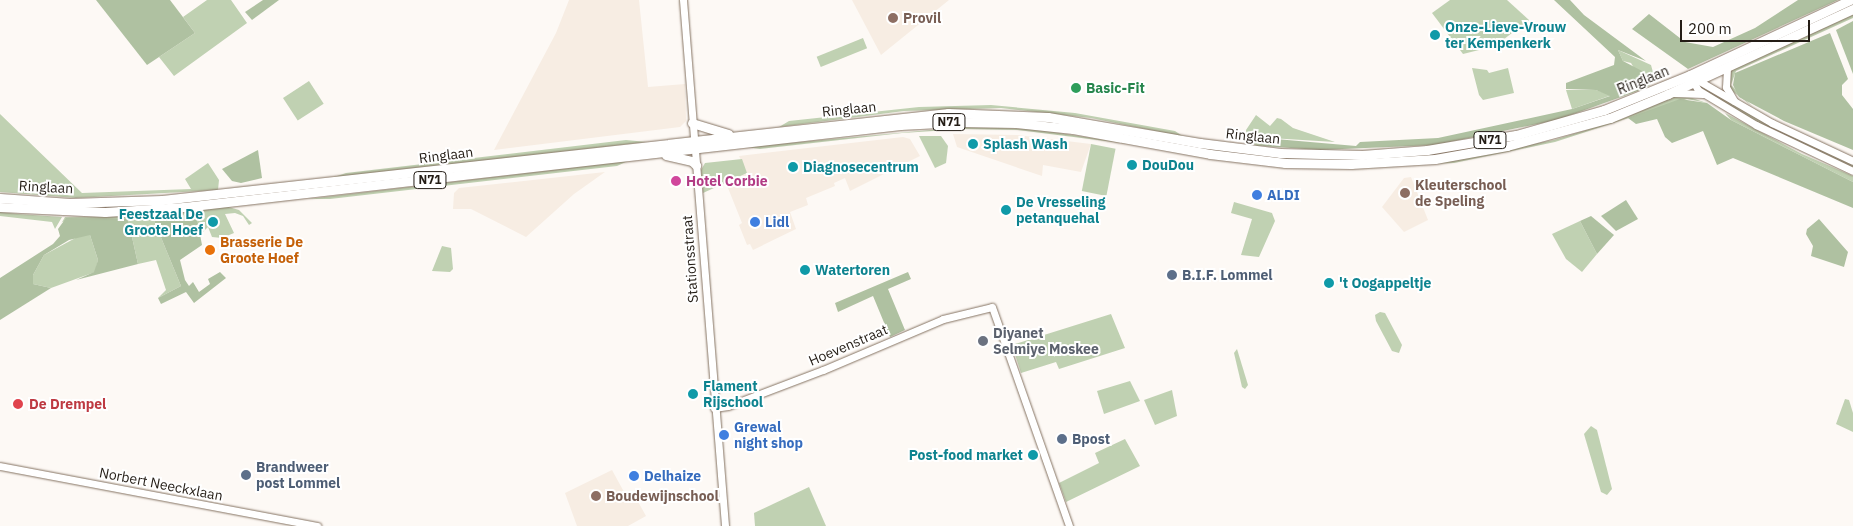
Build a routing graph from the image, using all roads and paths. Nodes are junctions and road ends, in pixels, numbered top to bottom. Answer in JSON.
{"nodes":[{"id":1,"x":683,"y":0,"type":"edge"},
{"id":2,"x":1850,"y":0,"type":"edge"},
{"id":3,"x":1853,"y":9,"type":"edge"},
{"id":4,"x":1727,"y":68,"type":"junction"},
{"id":5,"x":1694,"y":80,"type":"junction"},
{"id":6,"x":1668,"y":94,"type":"junction"},
{"id":7,"x":1705,"y":94,"type":"junction"},
{"id":8,"x":1736,"y":103,"type":"junction"},
{"id":9,"x":692,"y":123,"type":"junction"},
{"id":10,"x":732,"y":136,"type":"junction"},
{"id":11,"x":694,"y":145,"type":"junction"},
{"id":12,"x":664,"y":153,"type":"junction"},
{"id":13,"x":1853,"y":161,"type":"edge"},
{"id":14,"x":696,"y":165,"type":"junction"},
{"id":15,"x":1853,"y":171,"type":"edge"},
{"id":16,"x":0,"y":198,"type":"edge"},
{"id":17,"x":0,"y":207,"type":"edge"},
{"id":18,"x":714,"y":408,"type":"junction"},
{"id":19,"x":0,"y":466,"type":"edge"},
{"id":20,"x":317,"y":526,"type":"edge"},
{"id":21,"x":723,"y":526,"type":"edge"},
{"id":22,"x":1069,"y":526,"type":"edge"}],
"edges":[{"from":1,"to":9,"type":"main road","name":"Stationsstraat"},
{"from":2,"to":5,"type":"highway","number":"N71"},
{"from":3,"to":4,"type":"highway","number":"N71"},
{"from":4,"to":5,"type":"highway","number":"N71"},
{"from":4,"to":8,"type":"main road"},
{"from":5,"to":6,"type":"highway","name":"Ringlaan","number":"N71"},
{"from":5,"to":7,"type":"main road"},
{"from":5,"to":8,"type":"main road"},
{"from":5,"to":10,"type":"highway","name":"Ringlaan","number":"N71"},
{"from":6,"to":7,"type":"main road","name":"Ringlaan"},
{"from":6,"to":11,"type":"highway","name":"Ringlaan","number":"N71"},
{"from":7,"to":15,"type":"main road"},
{"from":8,"to":13,"type":"main road"},
{"from":9,"to":10,"type":"highway"},
{"from":9,"to":11,"type":"main road","name":"Stationsstraat"},
{"from":10,"to":11,"type":"highway","name":"Ringlaan","number":"N71"},
{"from":11,"to":12,"type":"highway","name":"Ringlaan","number":"N71"},
{"from":11,"to":14,"type":"main road","name":"Stationsstraat"},
{"from":11,"to":16,"type":"highway","name":"Ringlaan","number":"N71"},
{"from":12,"to":14,"type":"highway"},
{"from":12,"to":17,"type":"highway","name":"Ringlaan","number":"N71"},
{"from":14,"to":18,"type":"main road","name":"Stationsstraat"},
{"from":18,"to":21,"type":"main road","name":"Stationsstraat"},
{"from":18,"to":22,"type":"main road","name":"Hoevenstraat"},
{"from":19,"to":20,"type":"main road","name":"Norbert Neeckxlaan"}]}
